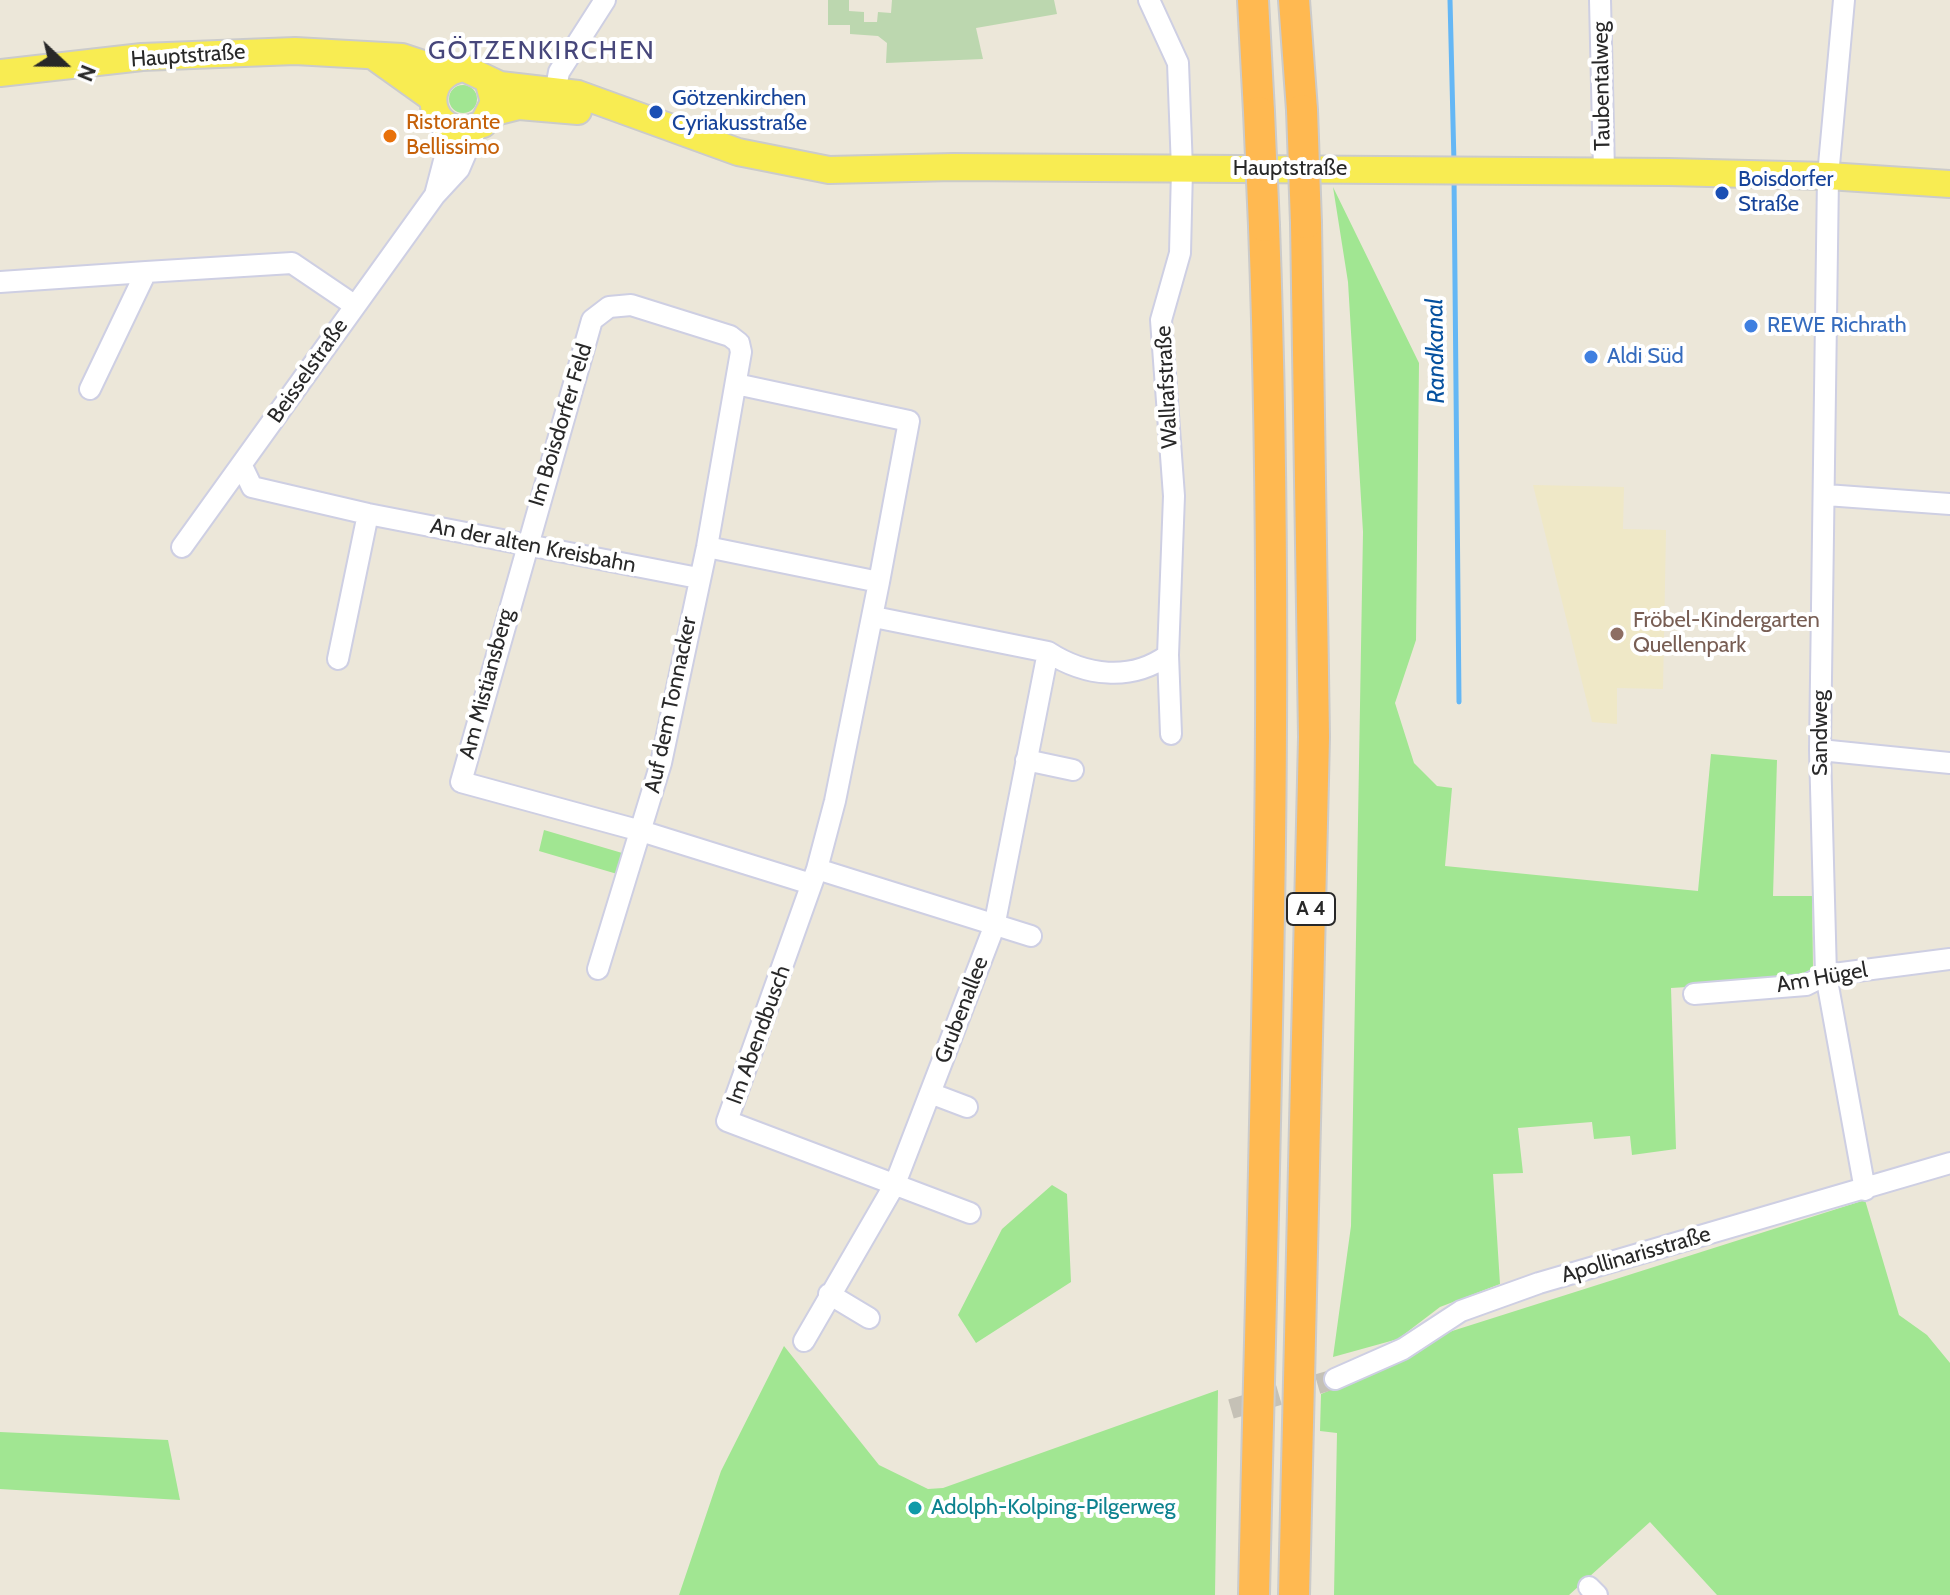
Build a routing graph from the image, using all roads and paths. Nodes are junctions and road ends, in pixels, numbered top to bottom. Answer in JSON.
{"nodes":[{"id":1,"x":605,"y":0,"type":"edge"},
{"id":2,"x":1149,"y":0,"type":"edge"},
{"id":3,"x":1253,"y":0,"type":"edge"},
{"id":4,"x":1294,"y":0,"type":"edge"},
{"id":5,"x":1600,"y":0,"type":"edge"},
{"id":6,"x":1844,"y":0,"type":"edge"},
{"id":7,"x":375,"y":58,"type":"junction"},
{"id":8,"x":447,"y":72,"type":"junction"},
{"id":9,"x":0,"y":73,"type":"edge"},
{"id":10,"x":488,"y":80,"type":"junction"},
{"id":11,"x":432,"y":98,"type":"junction"},
{"id":12,"x":554,"y":98,"type":"junction"},
{"id":13,"x":484,"y":120,"type":"junction"},
{"id":14,"x":442,"y":122,"type":"junction"},
{"id":15,"x":1182,"y":169,"type":"junction"},
{"id":16,"x":1604,"y":171,"type":"junction"},
{"id":17,"x":1828,"y":176,"type":"junction"},
{"id":18,"x":1950,"y":184,"type":"edge"},
{"id":19,"x":435,"y":195,"type":"junction"},
{"id":20,"x":146,"y":272,"type":"junction"},
{"id":21,"x":0,"y":282,"type":"edge"},
{"id":22,"x":354,"y":305,"type":"junction"},
{"id":23,"x":736,"y":384,"type":"junction"},
{"id":24,"x":90,"y":389,"type":"dead end"},
{"id":25,"x":242,"y":466,"type":"junction"},
{"id":26,"x":1826,"y":495,"type":"junction"},
{"id":27,"x":1950,"y":504,"type":"edge"},
{"id":28,"x":368,"y":514,"type":"junction"},
{"id":29,"x":525,"y":545,"type":"junction"},
{"id":30,"x":182,"y":547,"type":"dead end"},
{"id":31,"x":707,"y":547,"type":"junction"},
{"id":32,"x":698,"y":578,"type":"junction"},
{"id":33,"x":879,"y":582,"type":"junction"},
{"id":34,"x":874,"y":617,"type":"junction"},
{"id":35,"x":1048,"y":652,"type":"junction"},
{"id":36,"x":1168,"y":655,"type":"junction"},
{"id":37,"x":338,"y":659,"type":"dead end"},
{"id":38,"x":1171,"y":734,"type":"dead end"},
{"id":39,"x":1820,"y":750,"type":"junction"},
{"id":40,"x":1026,"y":760,"type":"junction"},
{"id":41,"x":1950,"y":763,"type":"edge"},
{"id":42,"x":1073,"y":770,"type":"dead end"},
{"id":43,"x":641,"y":831,"type":"junction"},
{"id":44,"x":814,"y":877,"type":"junction"},
{"id":45,"x":994,"y":927,"type":"junction"},
{"id":46,"x":1031,"y":936,"type":"dead end"},
{"id":47,"x":1950,"y":959,"type":"edge"},
{"id":48,"x":598,"y":969,"type":"dead end"},
{"id":49,"x":1826,"y":975,"type":"junction"},
{"id":50,"x":1694,"y":994,"type":"dead end"},
{"id":51,"x":930,"y":1093,"type":"junction"},
{"id":52,"x":967,"y":1107,"type":"dead end"},
{"id":53,"x":1950,"y":1163,"type":"edge"},
{"id":54,"x":895,"y":1184,"type":"junction"},
{"id":55,"x":1865,"y":1190,"type":"junction"},
{"id":56,"x":970,"y":1213,"type":"dead end"},
{"id":57,"x":829,"y":1294,"type":"junction"},
{"id":58,"x":869,"y":1318,"type":"dead end"},
{"id":59,"x":804,"y":1341,"type":"dead end"},
{"id":60,"x":1335,"y":1379,"type":"tunnel mouth"},
{"id":61,"x":1254,"y":1595,"type":"edge"},
{"id":62,"x":1294,"y":1595,"type":"edge"}],
"edges":[{"from":1,"to":12,"type":"street"},
{"from":2,"to":15,"type":"street","name":"Wallrafstraße"},
{"from":3,"to":61,"type":"highway","number":"A 4","bridge":true},
{"from":4,"to":62,"type":"highway","number":"A 4","bridge":true},
{"from":5,"to":16,"type":"street","name":"Taubentalweg"},
{"from":6,"to":17,"type":"street"},
{"from":7,"to":8,"type":"main road","name":"Hauptstraße"},
{"from":7,"to":9,"type":"main road","name":"Hauptstraße"},
{"from":7,"to":11,"type":"main road","name":"Hauptstraße"},
{"from":8,"to":10,"type":"main road","name":"Hauptstraße"},
{"from":8,"to":11,"type":"main road"},
{"from":10,"to":12,"type":"main road","name":"Hauptstraße"},
{"from":10,"to":13,"type":"main road"},
{"from":11,"to":14,"type":"main road"},
{"from":12,"to":13,"type":"main road","name":"Hauptstraße"},
{"from":12,"to":15,"type":"main road","name":"Hauptstraße"},
{"from":13,"to":14,"type":"main road","name":"Hauptstraße"},
{"from":13,"to":19,"type":"street","name":"Beisselstraße"},
{"from":14,"to":19,"type":"street","name":"Beisselstraße"},
{"from":15,"to":16,"type":"main road","name":"Hauptstraße"},
{"from":15,"to":36,"type":"street","name":"Wallrafstraße"},
{"from":16,"to":17,"type":"main road","name":"Hauptstraße"},
{"from":17,"to":18,"type":"main road","name":"Hauptstraße"},
{"from":17,"to":26,"type":"street","name":"Sandweg"},
{"from":19,"to":22,"type":"street","name":"Beisselstraße"},
{"from":20,"to":21,"type":"street"},
{"from":20,"to":22,"type":"street"},
{"from":20,"to":24,"type":"street"},
{"from":22,"to":25,"type":"street","name":"Beisselstraße"},
{"from":23,"to":29,"type":"street","name":"Im Boisdorfer Feld"},
{"from":23,"to":31,"type":"street","name":"Im Boisdorfer Feld"},
{"from":23,"to":33,"type":"street"},
{"from":25,"to":28,"type":"street","name":"An der alten Kreisbahn"},
{"from":25,"to":30,"type":"street","name":"Beisselstraße"},
{"from":26,"to":27,"type":"street"},
{"from":26,"to":39,"type":"street","name":"Sandweg"},
{"from":28,"to":29,"type":"street","name":"An der alten Kreisbahn"},
{"from":28,"to":37,"type":"street"},
{"from":29,"to":32,"type":"street","name":"An der alten Kreisbahn"},
{"from":29,"to":43,"type":"street","name":"Am Mistiansberg"},
{"from":31,"to":32,"type":"street","name":"Im Boisdorfer Feld"},
{"from":31,"to":33,"type":"street"},
{"from":32,"to":43,"type":"street","name":"Auf dem Tonnacker"},
{"from":33,"to":34,"type":"street"},
{"from":34,"to":35,"type":"street"},
{"from":34,"to":44,"type":"street","name":"Im Abendbusch"},
{"from":35,"to":36,"type":"street"},
{"from":35,"to":40,"type":"street","name":"Grubenallee"},
{"from":36,"to":38,"type":"street","name":"Wallrafstraße"},
{"from":39,"to":41,"type":"street"},
{"from":39,"to":49,"type":"street","name":"Sandweg"},
{"from":40,"to":42,"type":"street"},
{"from":40,"to":45,"type":"street","name":"Grubenallee"},
{"from":43,"to":44,"type":"street"},
{"from":43,"to":48,"type":"street","name":"Auf dem Tonnacker"},
{"from":44,"to":45,"type":"street"},
{"from":44,"to":54,"type":"street","name":"Im Abendbusch"},
{"from":45,"to":46,"type":"street"},
{"from":45,"to":51,"type":"street","name":"Grubenallee"},
{"from":47,"to":49,"type":"street","name":"Am Hügel"},
{"from":49,"to":50,"type":"street","name":"Am Hügel"},
{"from":49,"to":55,"type":"street","name":"Sandweg"},
{"from":51,"to":52,"type":"street","name":"Grubenallee"},
{"from":51,"to":54,"type":"street","name":"Grubenallee"},
{"from":53,"to":55,"type":"street","name":"Apollinarisstraße"},
{"from":54,"to":56,"type":"street"},
{"from":54,"to":57,"type":"street","name":"Grubenallee"},
{"from":55,"to":60,"type":"street","name":"Apollinarisstraße"},
{"from":57,"to":58,"type":"street"},
{"from":57,"to":59,"type":"street","name":"Grubenallee"}]}
